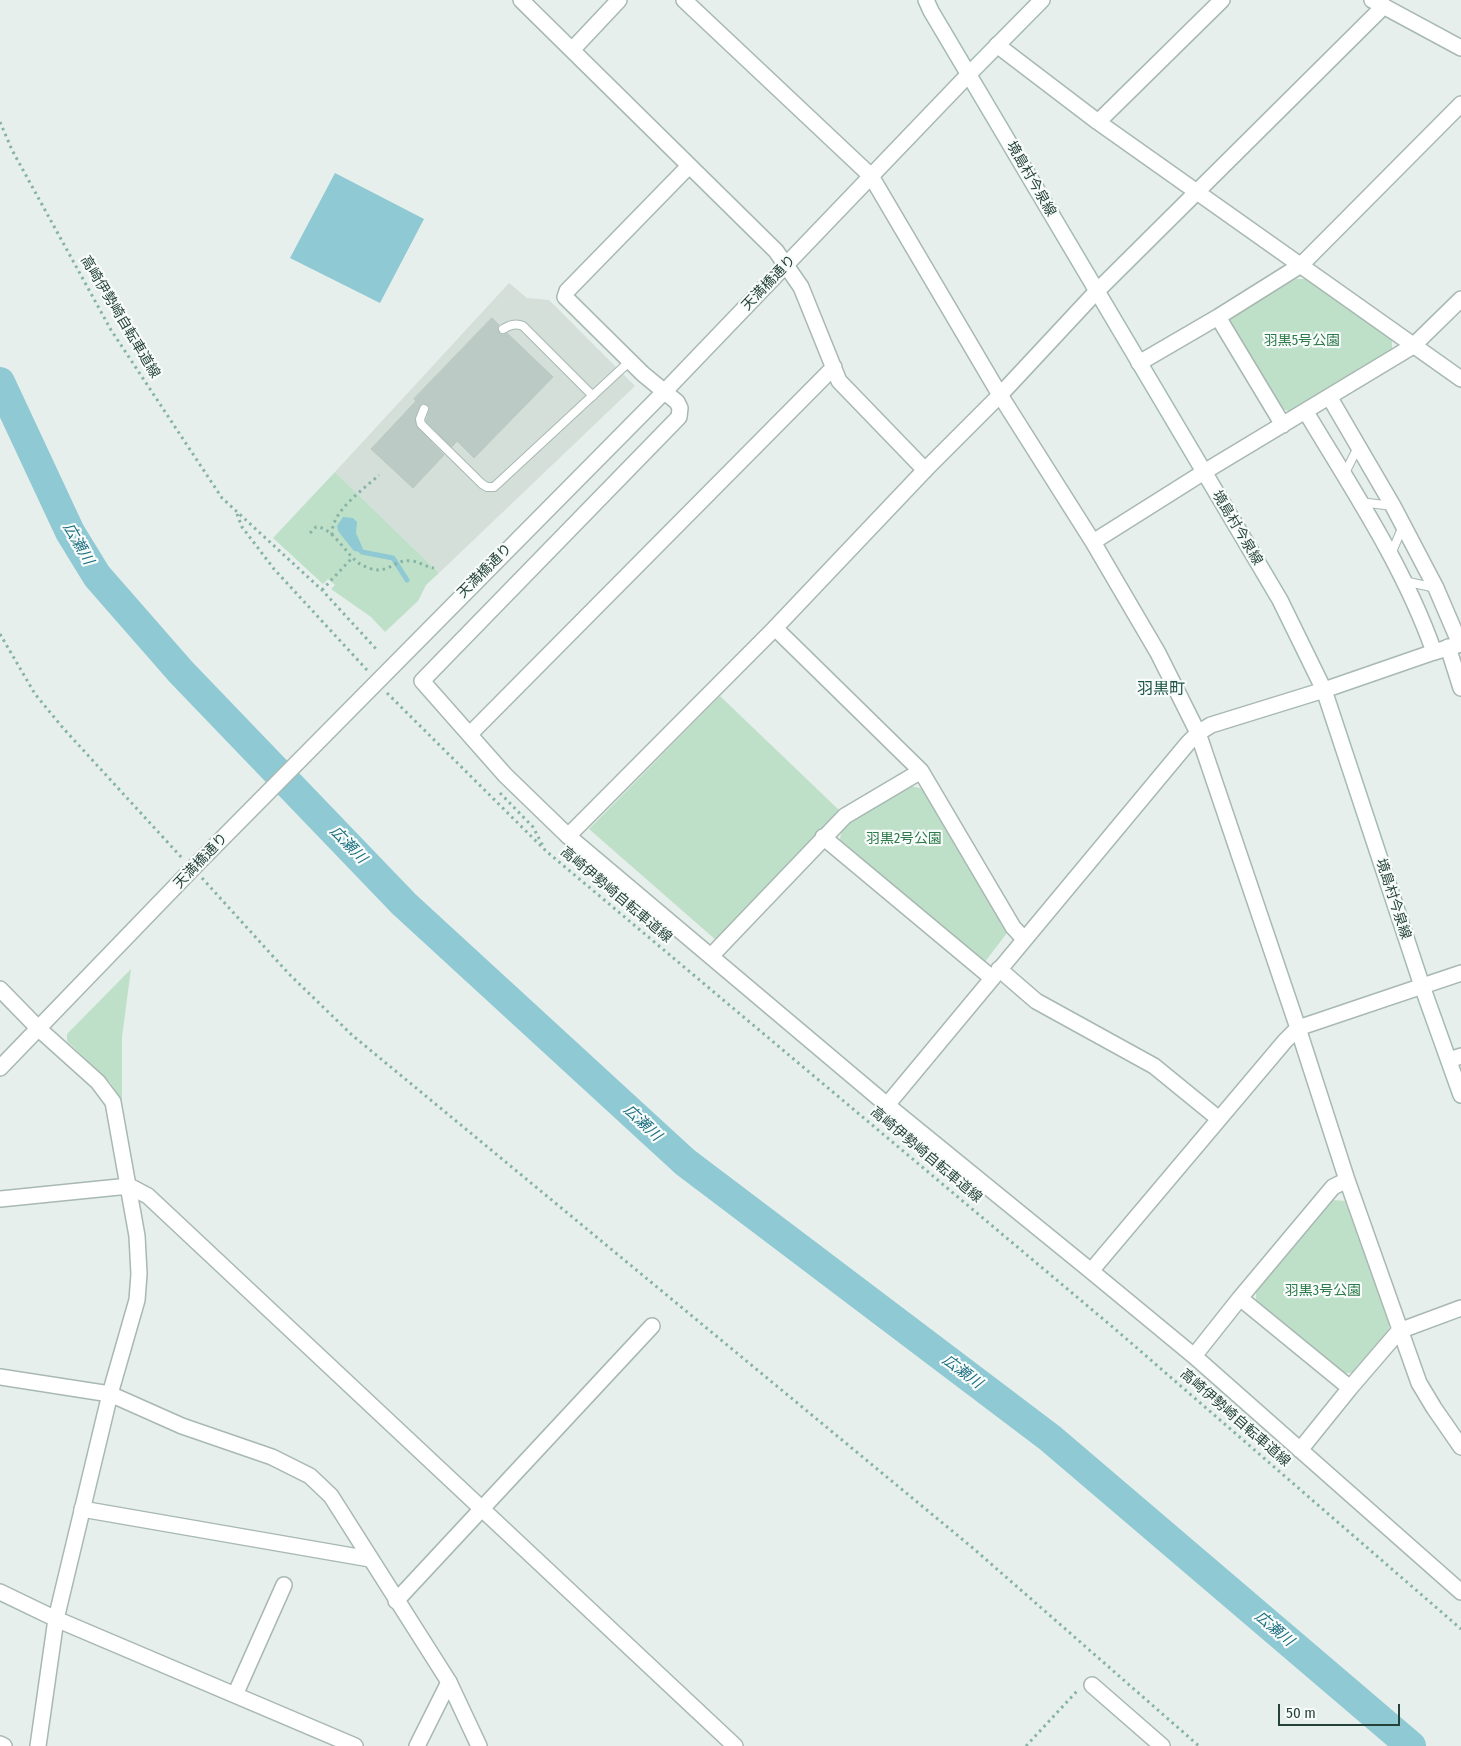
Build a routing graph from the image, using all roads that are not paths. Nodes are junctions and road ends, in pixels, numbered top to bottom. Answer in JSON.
{"nodes":[{"id":1,"x":521,"y":0,"type":"edge"},
{"id":2,"x":619,"y":0,"type":"edge"},
{"id":3,"x":684,"y":0,"type":"edge"},
{"id":4,"x":926,"y":0,"type":"edge"},
{"id":5,"x":1042,"y":0,"type":"edge"},
{"id":6,"x":1222,"y":0,"type":"edge"},
{"id":7,"x":1378,"y":3,"type":"edge"},
{"id":8,"x":997,"y":45,"type":"junction"},
{"id":9,"x":1461,"y":48,"type":"edge"},
{"id":10,"x":572,"y":50,"type":"junction"},
{"id":11,"x":969,"y":74,"type":"junction"},
{"id":12,"x":1461,"y":104,"type":"edge"},
{"id":13,"x":1098,"y":122,"type":"junction"},
{"id":14,"x":689,"y":166,"type":"junction"},
{"id":15,"x":871,"y":176,"type":"junction"},
{"id":16,"x":1197,"y":192,"type":"junction"},
{"id":17,"x":786,"y":265,"type":"junction"},
{"id":18,"x":1301,"y":265,"type":"junction"},
{"id":19,"x":1096,"y":292,"type":"junction"},
{"id":20,"x":1461,"y":299,"type":"edge"},
{"id":21,"x":1218,"y":317,"type":"junction"},
{"id":22,"x":504,"y":329,"type":"dead end"},
{"id":23,"x":1413,"y":346,"type":"junction"},
{"id":24,"x":630,"y":361,"type":"junction"},
{"id":25,"x":1139,"y":363,"type":"junction"},
{"id":26,"x":834,"y":367,"type":"junction"},
{"id":27,"x":1461,"y":379,"type":"edge"},
{"id":28,"x":664,"y":391,"type":"junction"},
{"id":29,"x":1000,"y":394,"type":"junction"},
{"id":30,"x":593,"y":396,"type":"junction"},
{"id":31,"x":1330,"y":398,"type":"junction"},
{"id":32,"x":424,"y":409,"type":"dead end"},
{"id":33,"x":1306,"y":412,"type":"junction"},
{"id":34,"x":1283,"y":425,"type":"junction"},
{"id":35,"x":1358,"y":447,"type":"junction"},
{"id":36,"x":926,"y":470,"type":"junction"},
{"id":37,"x":1204,"y":472,"type":"junction"},
{"id":38,"x":1344,"y":475,"type":"junction"},
{"id":39,"x":1360,"y":502,"type":"junction"},
{"id":40,"x":1393,"y":506,"type":"junction"},
{"id":41,"x":1403,"y":526,"type":"junction"},
{"id":42,"x":1093,"y":542,"type":"junction"},
{"id":43,"x":1391,"y":555,"type":"junction"},
{"id":44,"x":1404,"y":581,"type":"junction"},
{"id":45,"x":1436,"y":588,"type":"junction"},
{"id":46,"x":775,"y":628,"type":"junction"},
{"id":47,"x":1457,"y":645,"type":"edge"},
{"id":48,"x":1434,"y":652,"type":"junction"},
{"id":49,"x":1461,"y":688,"type":"edge"},
{"id":50,"x":1324,"y":690,"type":"junction"},
{"id":51,"x":1198,"y":733,"type":"junction"},
{"id":52,"x":470,"y":734,"type":"junction"},
{"id":53,"x":921,"y":771,"type":"junction"},
{"id":54,"x":568,"y":836,"type":"junction"},
{"id":55,"x":823,"y":837,"type":"junction"},
{"id":56,"x":1024,"y":940,"type":"junction"},
{"id":57,"x":711,"y":956,"type":"junction"},
{"id":58,"x":996,"y":973,"type":"junction"},
{"id":59,"x":1461,"y":973,"type":"edge"},
{"id":60,"x":1422,"y":986,"type":"junction"},
{"id":61,"x":0,"y":989,"type":"edge"},
{"id":62,"x":1298,"y":1028,"type":"junction"},
{"id":63,"x":39,"y":1029,"type":"junction"},
{"id":64,"x":1455,"y":1058,"type":"edge"},
{"id":65,"x":0,"y":1068,"type":"edge"},
{"id":66,"x":1461,"y":1095,"type":"edge"},
{"id":67,"x":887,"y":1105,"type":"junction"},
{"id":68,"x":1220,"y":1119,"type":"junction"},
{"id":69,"x":1347,"y":1180,"type":"junction"},
{"id":70,"x":130,"y":1186,"type":"junction"},
{"id":71,"x":0,"y":1199,"type":"edge"},
{"id":72,"x":1091,"y":1271,"type":"junction"},
{"id":73,"x":1240,"y":1298,"type":"junction"},
{"id":74,"x":1461,"y":1308,"type":"edge"},
{"id":75,"x":652,"y":1326,"type":"dead end"},
{"id":76,"x":1399,"y":1331,"type":"junction"},
{"id":77,"x":1194,"y":1356,"type":"junction"},
{"id":78,"x":0,"y":1377,"type":"edge"},
{"id":79,"x":1350,"y":1388,"type":"junction"},
{"id":80,"x":110,"y":1394,"type":"junction"},
{"id":81,"x":1461,"y":1447,"type":"edge"},
{"id":82,"x":1300,"y":1450,"type":"junction"},
{"id":83,"x":82,"y":1509,"type":"junction"},
{"id":84,"x":481,"y":1509,"type":"junction"},
{"id":85,"x":370,"y":1559,"type":"junction"},
{"id":86,"x":284,"y":1585,"type":"dead end"},
{"id":87,"x":0,"y":1592,"type":"edge"},
{"id":88,"x":1461,"y":1592,"type":"edge"},
{"id":89,"x":396,"y":1601,"type":"junction"},
{"id":90,"x":56,"y":1619,"type":"junction"},
{"id":91,"x":449,"y":1682,"type":"junction"},
{"id":92,"x":1092,"y":1684,"type":"road end"},
{"id":93,"x":235,"y":1695,"type":"junction"},
{"id":94,"x":0,"y":1744,"type":"edge"},
{"id":95,"x":4,"y":1746,"type":"edge"},
{"id":96,"x":38,"y":1746,"type":"edge"},
{"id":97,"x":355,"y":1746,"type":"edge"},
{"id":98,"x":417,"y":1746,"type":"edge"},
{"id":99,"x":479,"y":1746,"type":"edge"},
{"id":100,"x":736,"y":1746,"type":"edge"},
{"id":101,"x":1162,"y":1746,"type":"edge"}],
"edges":[{"from":1,"to":10,"type":"street"},
{"from":2,"to":10,"type":"street"},
{"from":3,"to":15,"type":"street"},
{"from":4,"to":11,"type":"street","name":"境島村今泉線"},
{"from":5,"to":8,"type":"street","name":"天満橋通り"},
{"from":6,"to":13,"type":"street"},
{"from":7,"to":9,"type":"street"},
{"from":7,"to":16,"type":"street"},
{"from":8,"to":11,"type":"street","name":"天満橋通り"},
{"from":8,"to":13,"type":"street"},
{"from":10,"to":14,"type":"street"},
{"from":11,"to":15,"type":"street","name":"天満橋通り"},
{"from":11,"to":19,"type":"street","name":"境島村今泉線"},
{"from":12,"to":18,"type":"street"},
{"from":13,"to":16,"type":"street"},
{"from":14,"to":17,"type":"street"},
{"from":14,"to":24,"type":"street"},
{"from":15,"to":17,"type":"street","name":"天満橋通り"},
{"from":15,"to":29,"type":"street"},
{"from":16,"to":18,"type":"street"},
{"from":16,"to":19,"type":"street"},
{"from":17,"to":26,"type":"street"},
{"from":17,"to":28,"type":"street","name":"天満橋通り"},
{"from":18,"to":21,"type":"street"},
{"from":18,"to":23,"type":"street"},
{"from":19,"to":25,"type":"street","name":"境島村今泉線"},
{"from":19,"to":29,"type":"street"},
{"from":20,"to":23,"type":"street"},
{"from":21,"to":25,"type":"street"},
{"from":21,"to":34,"type":"street"},
{"from":22,"to":30,"type":"lane"},
{"from":23,"to":27,"type":"street"},
{"from":23,"to":31,"type":"street"},
{"from":24,"to":28,"type":"street"},
{"from":24,"to":30,"type":"lane"},
{"from":25,"to":37,"type":"street","name":"境島村今泉線"},
{"from":26,"to":36,"type":"street"},
{"from":26,"to":52,"type":"street"},
{"from":28,"to":52,"type":"street"},
{"from":28,"to":63,"type":"street","name":"天満橋通り"},
{"from":29,"to":36,"type":"street"},
{"from":29,"to":42,"type":"street"},
{"from":30,"to":32,"type":"lane"},
{"from":31,"to":33,"type":"street"},
{"from":31,"to":35,"type":"street"},
{"from":33,"to":34,"type":"street"},
{"from":33,"to":38,"type":"street"},
{"from":34,"to":37,"type":"street"},
{"from":35,"to":38,"type":"lane"},
{"from":35,"to":40,"type":"street"},
{"from":36,"to":46,"type":"street"},
{"from":37,"to":42,"type":"street"},
{"from":37,"to":50,"type":"street","name":"境島村今泉線"},
{"from":38,"to":39,"type":"street"},
{"from":39,"to":40,"type":"lane"},
{"from":39,"to":43,"type":"street"},
{"from":40,"to":41,"type":"street"},
{"from":41,"to":43,"type":"lane"},
{"from":41,"to":45,"type":"street"},
{"from":42,"to":51,"type":"street"},
{"from":43,"to":44,"type":"street"},
{"from":44,"to":45,"type":"lane"},
{"from":44,"to":48,"type":"street"},
{"from":45,"to":47,"type":"street"},
{"from":46,"to":53,"type":"street"},
{"from":46,"to":54,"type":"street"},
{"from":47,"to":48,"type":"street"},
{"from":47,"to":49,"type":"street"},
{"from":48,"to":50,"type":"street"},
{"from":50,"to":51,"type":"street"},
{"from":50,"to":60,"type":"street","name":"境島村今泉線"},
{"from":51,"to":56,"type":"street"},
{"from":51,"to":62,"type":"street"},
{"from":52,"to":54,"type":"street"},
{"from":53,"to":55,"type":"street"},
{"from":53,"to":56,"type":"street"},
{"from":54,"to":57,"type":"street"},
{"from":55,"to":57,"type":"street"},
{"from":55,"to":58,"type":"street"},
{"from":56,"to":58,"type":"street"},
{"from":57,"to":67,"type":"street"},
{"from":58,"to":67,"type":"street"},
{"from":58,"to":68,"type":"street"},
{"from":59,"to":60,"type":"street"},
{"from":60,"to":62,"type":"street"},
{"from":60,"to":64,"type":"street","name":"境島村今泉線"},
{"from":61,"to":63,"type":"street"},
{"from":62,"to":68,"type":"street"},
{"from":62,"to":69,"type":"street"},
{"from":63,"to":65,"type":"street","name":"天満橋通り"},
{"from":63,"to":70,"type":"street"},
{"from":64,"to":66,"type":"street","name":"境島村今泉線"},
{"from":67,"to":72,"type":"street"},
{"from":68,"to":72,"type":"street"},
{"from":69,"to":73,"type":"street"},
{"from":69,"to":76,"type":"street"},
{"from":70,"to":71,"type":"street"},
{"from":70,"to":80,"type":"street"},
{"from":70,"to":84,"type":"street"},
{"from":72,"to":77,"type":"street"},
{"from":73,"to":77,"type":"street"},
{"from":73,"to":79,"type":"street"},
{"from":74,"to":76,"type":"street"},
{"from":75,"to":84,"type":"street"},
{"from":76,"to":79,"type":"street"},
{"from":76,"to":81,"type":"street"},
{"from":77,"to":82,"type":"street"},
{"from":78,"to":80,"type":"street"},
{"from":79,"to":82,"type":"street"},
{"from":80,"to":83,"type":"street"},
{"from":80,"to":85,"type":"street"},
{"from":82,"to":88,"type":"street"},
{"from":83,"to":85,"type":"street"},
{"from":83,"to":90,"type":"street"},
{"from":84,"to":89,"type":"street"},
{"from":84,"to":100,"type":"street"},
{"from":85,"to":89,"type":"street"},
{"from":86,"to":93,"type":"street"},
{"from":87,"to":90,"type":"street"},
{"from":89,"to":91,"type":"street"},
{"from":90,"to":93,"type":"street"},
{"from":90,"to":96,"type":"street"},
{"from":91,"to":98,"type":"street"},
{"from":91,"to":99,"type":"street"},
{"from":92,"to":101,"type":"street"},
{"from":93,"to":97,"type":"street"},
{"from":94,"to":95,"type":"street"}]}
